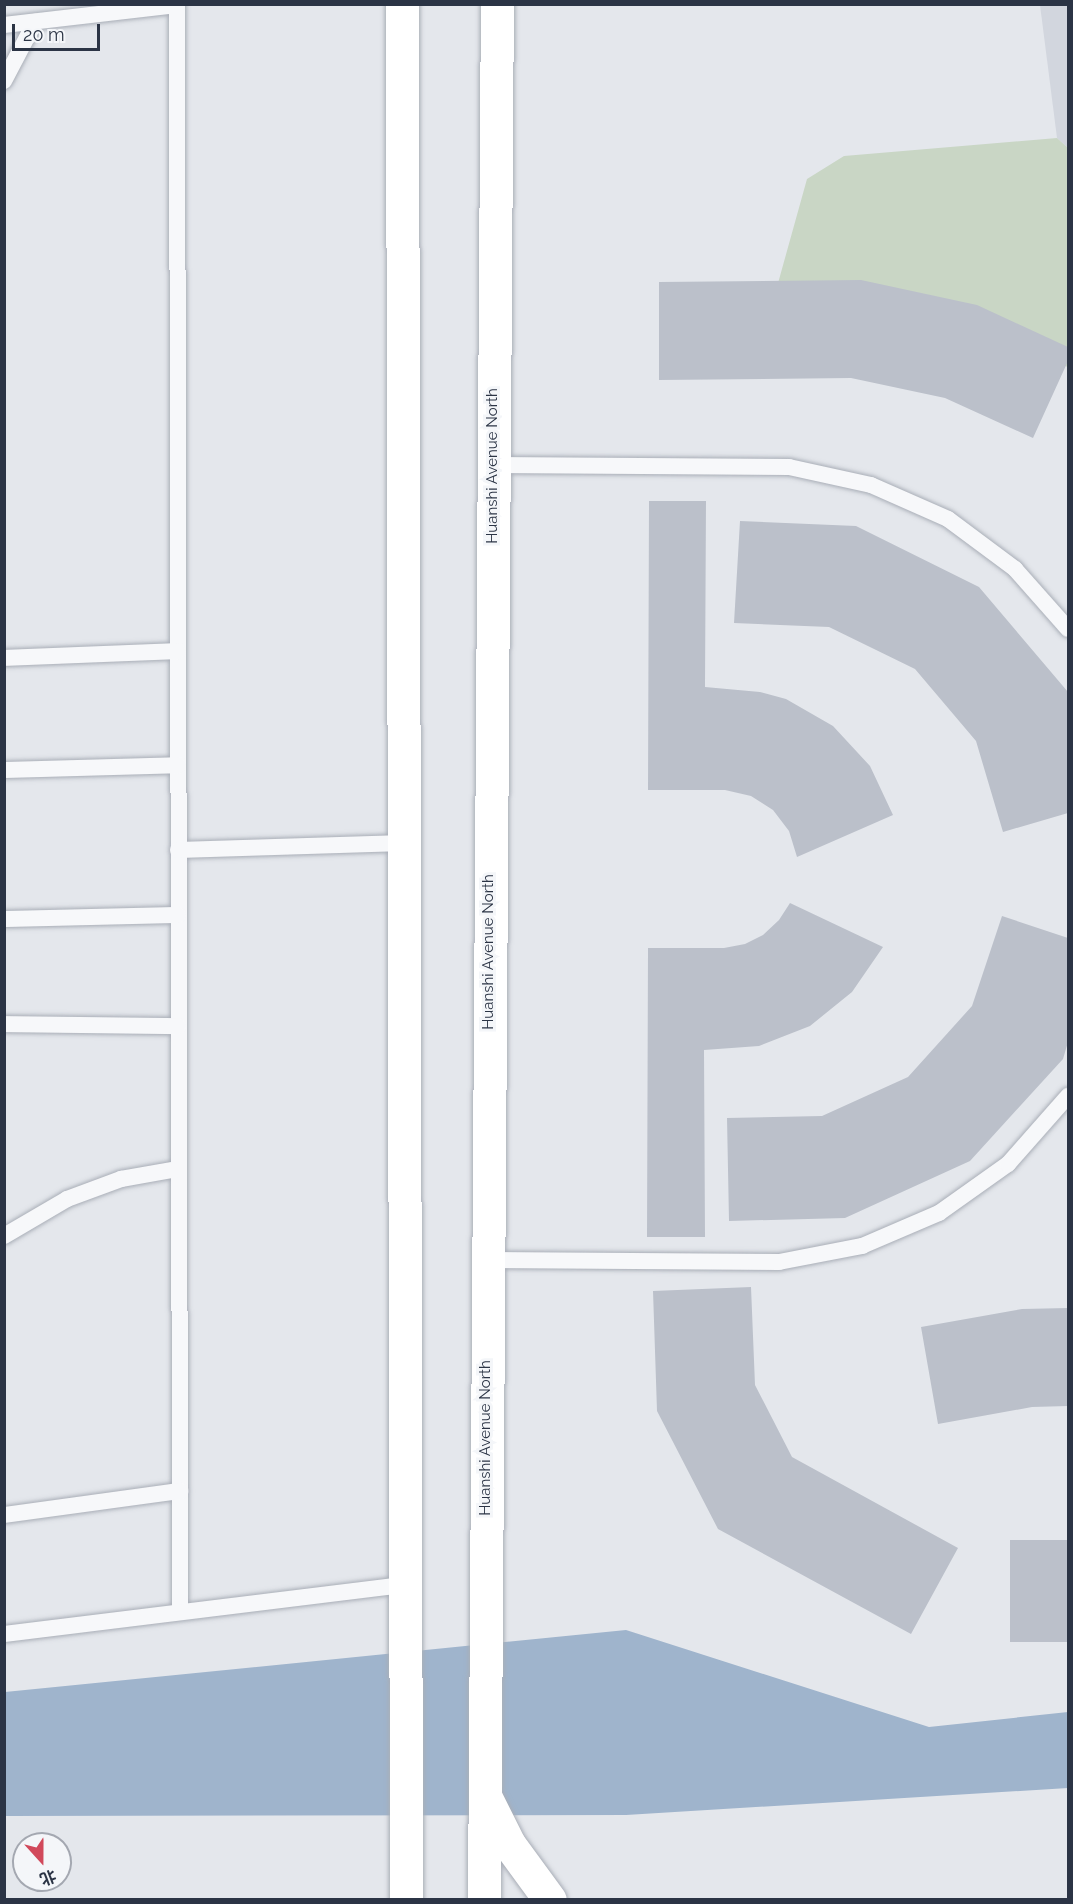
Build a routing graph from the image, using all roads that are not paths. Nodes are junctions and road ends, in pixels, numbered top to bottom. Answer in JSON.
{"nodes":[{"id":1,"x":402,"y":4,"type":"edge"},
{"id":2,"x":497,"y":4,"type":"edge"},
{"id":3,"x":35,"y":22,"type":"junction"},
{"id":4,"x":4,"y":25,"type":"edge"},
{"id":5,"x":4,"y":81,"type":"edge"},
{"id":6,"x":493,"y":465,"type":"junction"},
{"id":7,"x":1068,"y":629,"type":"edge"},
{"id":8,"x":178,"y":651,"type":"junction"},
{"id":9,"x":4,"y":658,"type":"edge"},
{"id":10,"x":178,"y":765,"type":"junction"},
{"id":11,"x":4,"y":770,"type":"edge"},
{"id":12,"x":404,"y":843,"type":"junction"},
{"id":13,"x":178,"y":850,"type":"junction"},
{"id":14,"x":178,"y":915,"type":"junction"},
{"id":15,"x":4,"y":919,"type":"edge"},
{"id":16,"x":4,"y":1024,"type":"edge"},
{"id":17,"x":178,"y":1026,"type":"junction"},
{"id":18,"x":1068,"y":1096,"type":"edge"},
{"id":19,"x":178,"y":1168,"type":"junction"},
{"id":20,"x":4,"y":1236,"type":"edge"},
{"id":21,"x":487,"y":1260,"type":"junction"},
{"id":22,"x":180,"y":1491,"type":"junction"},
{"id":23,"x":4,"y":1515,"type":"edge"},
{"id":24,"x":405,"y":1585,"type":"junction"},
{"id":25,"x":180,"y":1612,"type":"junction"},
{"id":26,"x":4,"y":1634,"type":"edge"},
{"id":27,"x":486,"y":1798,"type":"junction"},
{"id":28,"x":405,"y":1897,"type":"edge"},
{"id":29,"x":484,"y":1899,"type":"edge"},
{"id":30,"x":550,"y":1899,"type":"edge"}],
"edges":[{"from":1,"to":12,"type":"main road"},
{"from":2,"to":6,"type":"main road","name":"Huanshi Avenue North"},
{"from":3,"to":4,"type":"lane"},
{"from":3,"to":5,"type":"lane"},
{"from":3,"to":8,"type":"lane"},
{"from":6,"to":7,"type":"lane"},
{"from":6,"to":21,"type":"main road","name":"Huanshi Avenue North"},
{"from":8,"to":9,"type":"lane"},
{"from":8,"to":10,"type":"lane"},
{"from":10,"to":11,"type":"lane"},
{"from":10,"to":13,"type":"lane"},
{"from":12,"to":13,"type":"lane"},
{"from":12,"to":24,"type":"main road"},
{"from":13,"to":14,"type":"lane"},
{"from":14,"to":15,"type":"lane"},
{"from":14,"to":17,"type":"lane"},
{"from":16,"to":17,"type":"lane"},
{"from":17,"to":19,"type":"lane"},
{"from":18,"to":21,"type":"lane"},
{"from":19,"to":20,"type":"lane"},
{"from":19,"to":22,"type":"lane"},
{"from":21,"to":27,"type":"main road","name":"Huanshi Avenue North"},
{"from":22,"to":23,"type":"lane"},
{"from":22,"to":25,"type":"lane"},
{"from":24,"to":25,"type":"lane"},
{"from":24,"to":28,"type":"main road"},
{"from":25,"to":26,"type":"lane"},
{"from":27,"to":29,"type":"main road","name":"Huanshi Avenue North"},
{"from":27,"to":30,"type":"main road"}]}
